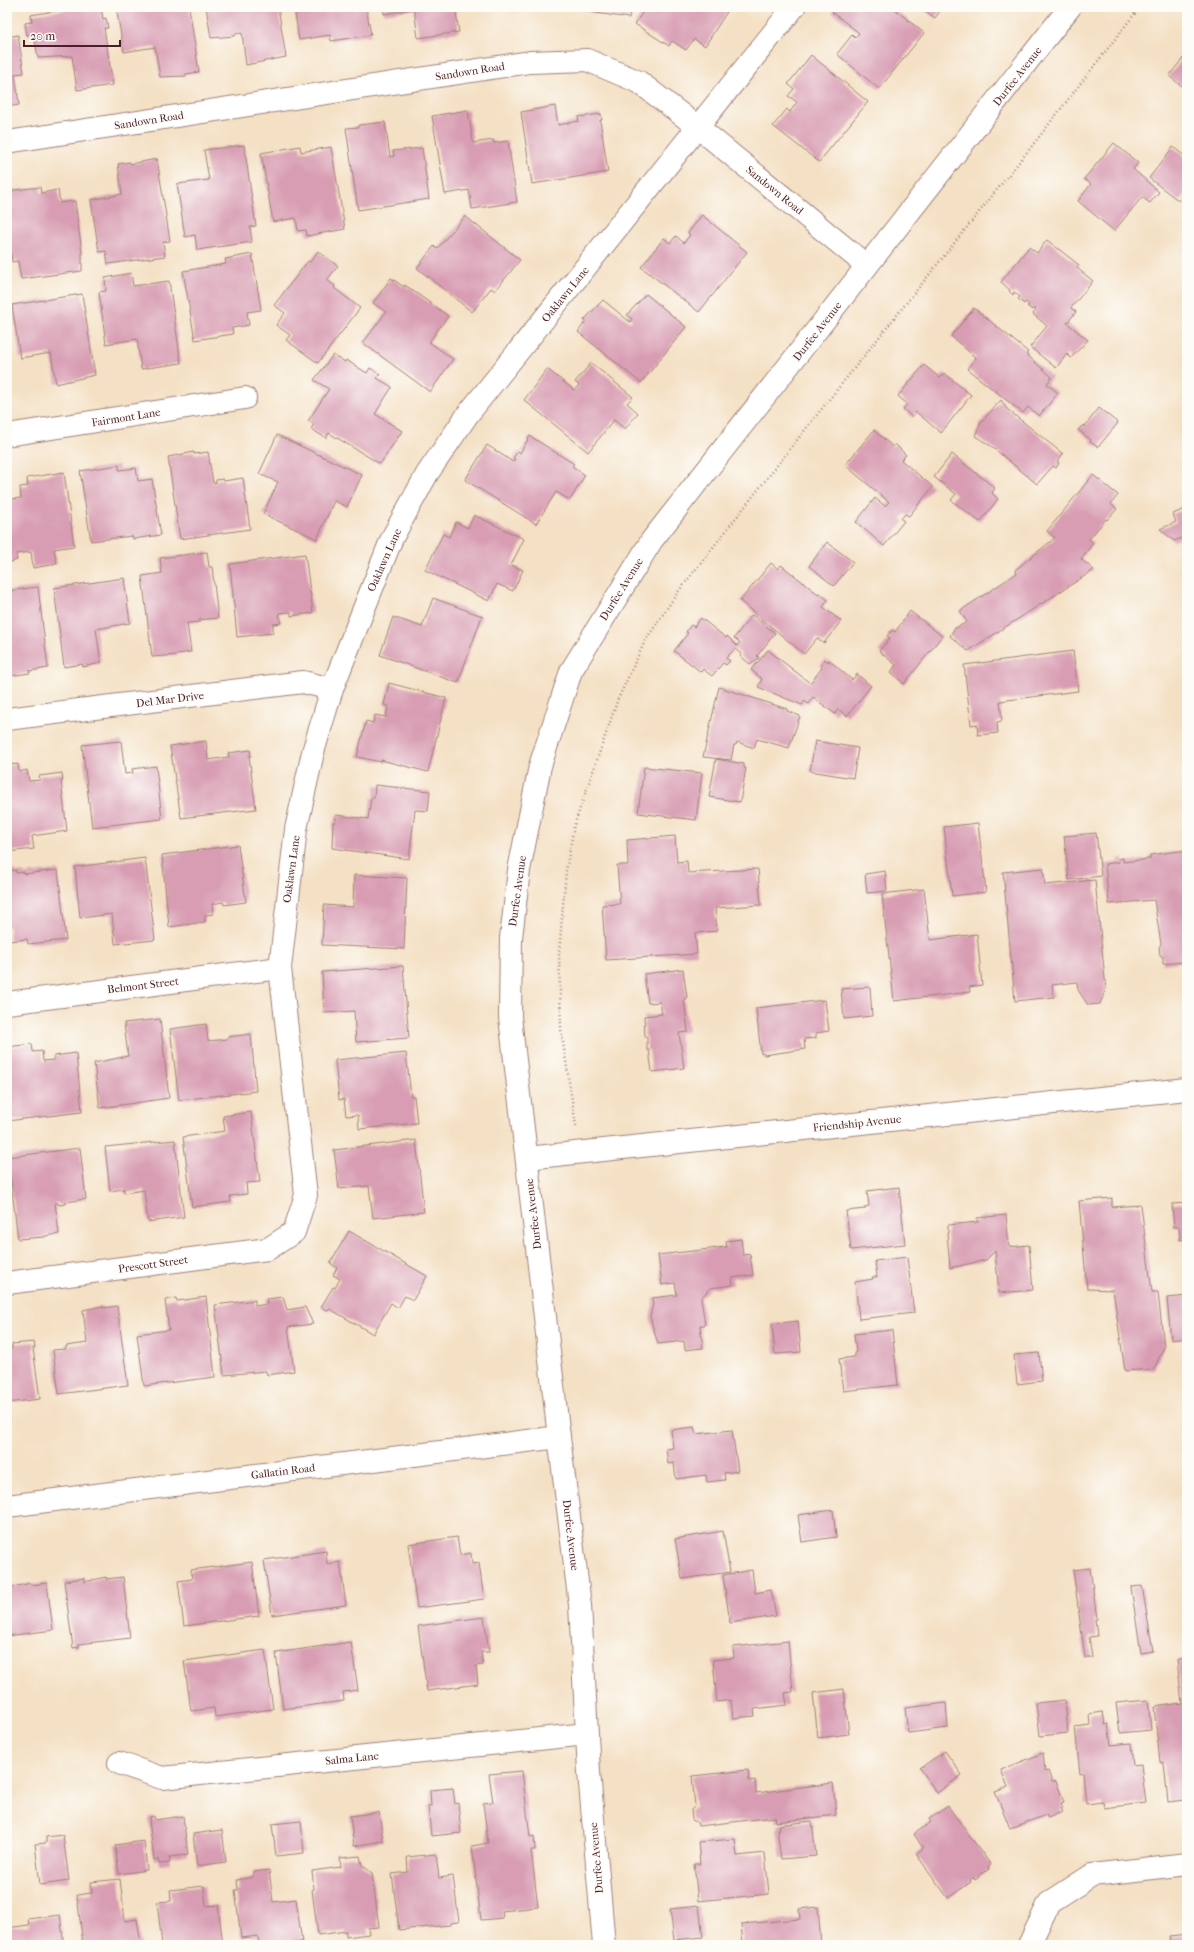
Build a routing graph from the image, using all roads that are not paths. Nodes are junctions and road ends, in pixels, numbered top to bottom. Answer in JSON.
{"nodes":[{"id":1,"x":794,"y":7,"type":"edge"},
{"id":2,"x":1070,"y":7,"type":"edge"},
{"id":3,"x":699,"y":128,"type":"junction"},
{"id":4,"x":7,"y":142,"type":"edge"},
{"id":5,"x":867,"y":266,"type":"junction"},
{"id":6,"x":246,"y":398,"type":"dead end"},
{"id":7,"x":7,"y":435,"type":"edge"},
{"id":8,"x":332,"y":689,"type":"junction"},
{"id":9,"x":7,"y":719,"type":"edge"},
{"id":10,"x":280,"y":968,"type":"junction"},
{"id":11,"x":7,"y":1002,"type":"edge"},
{"id":12,"x":1187,"y":1089,"type":"edge"},
{"id":13,"x":527,"y":1158,"type":"junction"},
{"id":14,"x":294,"y":1232,"type":"joint"},
{"id":15,"x":7,"y":1283,"type":"edge"},
{"id":16,"x":558,"y":1437,"type":"junction"},
{"id":17,"x":7,"y":1506,"type":"edge"},
{"id":18,"x":587,"y":1734,"type":"junction"},
{"id":19,"x":119,"y":1763,"type":"dead end"},
{"id":20,"x":1187,"y":1864,"type":"edge"},
{"id":21,"x":604,"y":1945,"type":"edge"},
{"id":22,"x":1029,"y":1945,"type":"edge"}],
"edges":[{"from":1,"to":3,"type":"street","name":"Oaklawn Lane"},
{"from":2,"to":5,"type":"street","name":"Durfee Avenue"},
{"from":3,"to":4,"type":"street","name":"Sandown Road"},
{"from":3,"to":5,"type":"street","name":"Sandown Road"},
{"from":3,"to":8,"type":"street","name":"Oaklawn Lane"},
{"from":5,"to":13,"type":"street","name":"Durfee Avenue"},
{"from":6,"to":7,"type":"street","name":"Fairmont Lane"},
{"from":8,"to":9,"type":"street","name":"Del Mar Drive"},
{"from":8,"to":10,"type":"street","name":"Oaklawn Lane"},
{"from":10,"to":11,"type":"street","name":"Belmont Street"},
{"from":10,"to":14,"type":"street","name":"Oaklawn Lane"},
{"from":12,"to":13,"type":"street","name":"Friendship Avenue"},
{"from":13,"to":16,"type":"street","name":"Durfee Avenue"},
{"from":14,"to":15,"type":"street","name":"Prescott Street"},
{"from":16,"to":17,"type":"street","name":"Gallatin Road"},
{"from":16,"to":18,"type":"street","name":"Durfee Avenue"},
{"from":18,"to":19,"type":"street","name":"Salma Lane"},
{"from":18,"to":21,"type":"street","name":"Durfee Avenue"},
{"from":20,"to":22,"type":"street"}]}
